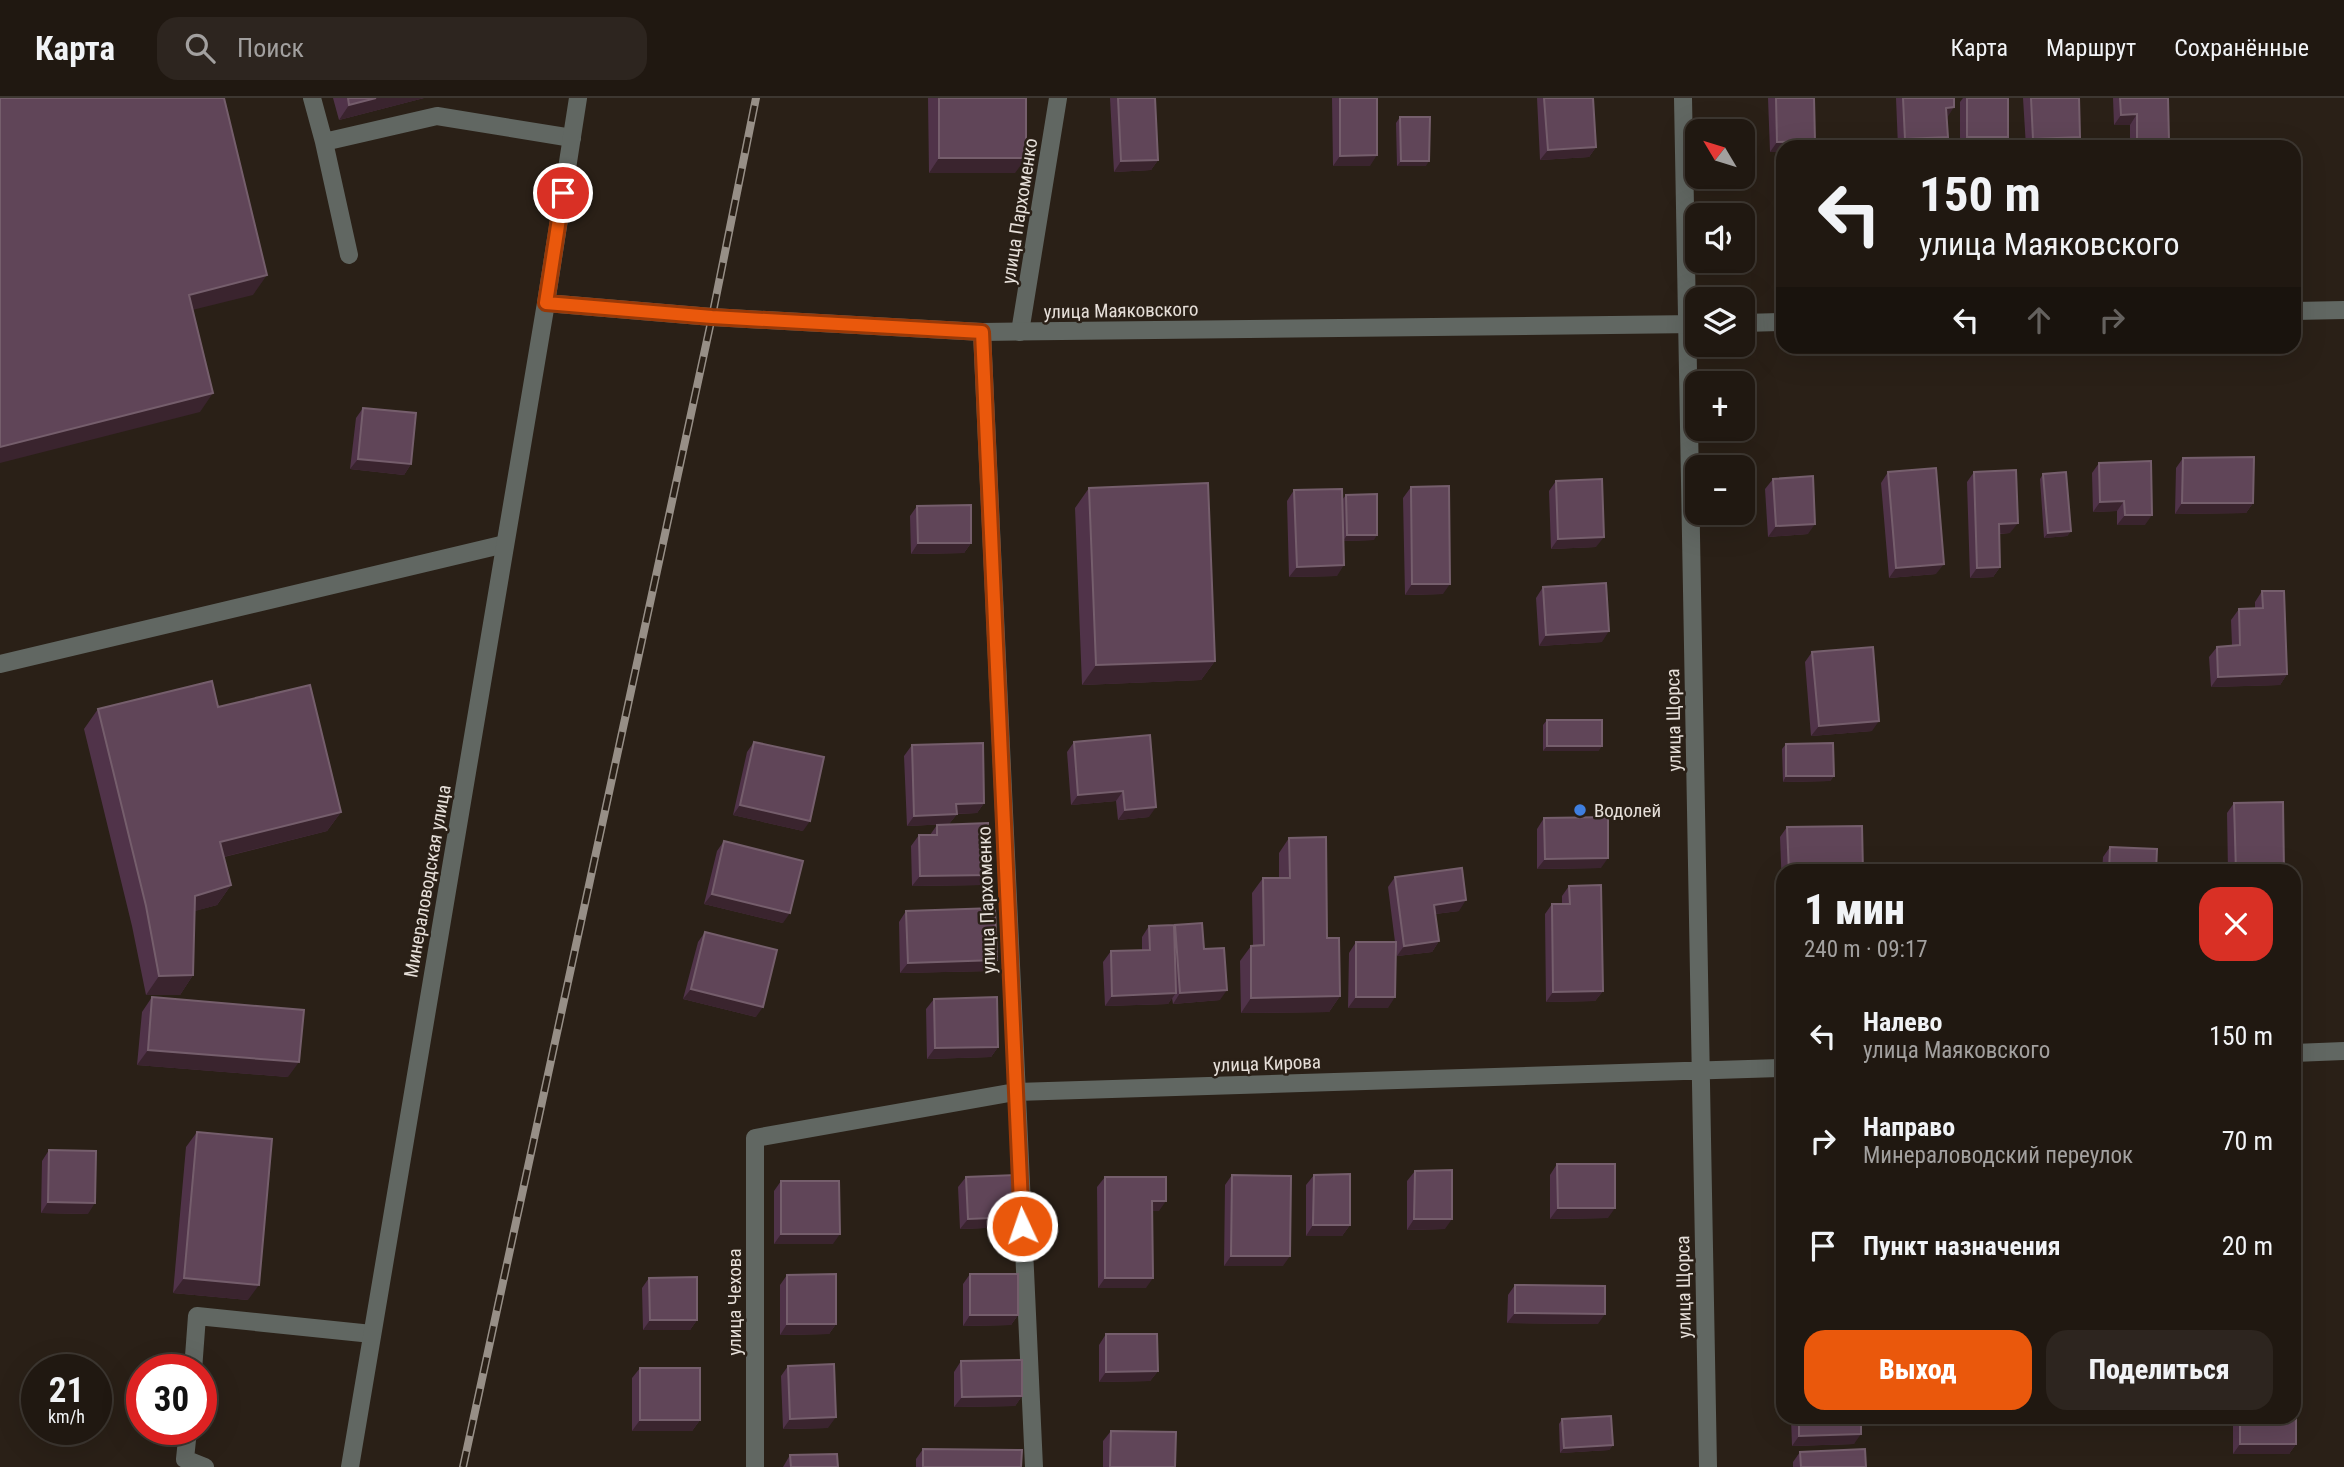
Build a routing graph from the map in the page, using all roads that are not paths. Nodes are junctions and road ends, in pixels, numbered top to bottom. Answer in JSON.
{"nodes":[{"id":1,"x":312,"y":98,"type":"edge"},
{"id":2,"x":578,"y":98,"type":"edge"},
{"id":3,"x":1058,"y":98,"type":"edge"},
{"id":4,"x":1683,"y":98,"type":"edge"},
{"id":5,"x":572,"y":138,"type":"junction"},
{"id":6,"x":324,"y":142,"type":"junction"},
{"id":7,"x":349,"y":255,"type":"dead end"},
{"id":8,"x":1691,"y":287,"type":"edge"},
{"id":9,"x":546,"y":303,"type":"junction"},
{"id":10,"x":2344,"y":310,"type":"edge"},
{"id":11,"x":2301,"y":311,"type":"edge"},
{"id":12,"x":1776,"y":322,"type":"edge"},
{"id":13,"x":1755,"y":323,"type":"edge"},
{"id":14,"x":1685,"y":324,"type":"edge"},
{"id":15,"x":982,"y":332,"type":"junction"},
{"id":16,"x":1020,"y":332,"type":"junction"},
{"id":17,"x":1692,"y":357,"type":"edge"},
{"id":18,"x":505,"y":544,"type":"junction"},
{"id":19,"x":0,"y":664,"type":"edge"},
{"id":20,"x":2344,"y":1051,"type":"edge"},
{"id":21,"x":2301,"y":1053,"type":"edge"},
{"id":22,"x":1776,"y":1068,"type":"edge"},
{"id":23,"x":1700,"y":1071,"type":"junction"},
{"id":24,"x":1015,"y":1092,"type":"junction"},
{"id":25,"x":755,"y":1138,"type":"joint"},
{"id":26,"x":373,"y":1334,"type":"junction"},
{"id":27,"x":194,"y":1354,"type":"edge"},
{"id":28,"x":186,"y":1445,"type":"edge"},
{"id":29,"x":205,"y":1467,"type":"edge"},
{"id":30,"x":350,"y":1467,"type":"edge"},
{"id":31,"x":755,"y":1467,"type":"edge"},
{"id":32,"x":1034,"y":1467,"type":"edge"},
{"id":33,"x":1707,"y":1467,"type":"edge"}],
"edges":[{"from":1,"to":6,"type":"street"},
{"from":2,"to":5,"type":"street","name":"Минераловодская улица"},
{"from":3,"to":16,"type":"street","name":"улица Пархоменко"},
{"from":4,"to":8,"type":"street","name":"улица Щорса"},
{"from":5,"to":6,"type":"street"},
{"from":5,"to":9,"type":"street","name":"Минераловодская улица"},
{"from":6,"to":7,"type":"street"},
{"from":9,"to":15,"type":"street","name":"улица Маяковского"},
{"from":9,"to":18,"type":"street","name":"Минераловодская улица"},
{"from":10,"to":11,"type":"street"},
{"from":12,"to":13,"type":"street"},
{"from":14,"to":16,"type":"street","name":"улица Маяковского"},
{"from":15,"to":16,"type":"street","name":"улица Маяковского"},
{"from":15,"to":24,"type":"street","name":"улица Пархоменко"},
{"from":17,"to":23,"type":"street","name":"улица Щорса"},
{"from":18,"to":19,"type":"street"},
{"from":18,"to":26,"type":"street","name":"Минераловодская улица"},
{"from":20,"to":21,"type":"street"},
{"from":22,"to":23,"type":"street","name":"улица Кирова"},
{"from":23,"to":24,"type":"street","name":"улица Кирова"},
{"from":23,"to":33,"type":"street","name":"улица Щорса"},
{"from":24,"to":25,"type":"street","name":"улица Кирова"},
{"from":24,"to":32,"type":"street","name":"улица Пархоменко"},
{"from":25,"to":31,"type":"street","name":"улица Чехова"},
{"from":26,"to":27,"type":"street"},
{"from":26,"to":30,"type":"street","name":"Минераловодская улица"},
{"from":28,"to":29,"type":"street"}]}
